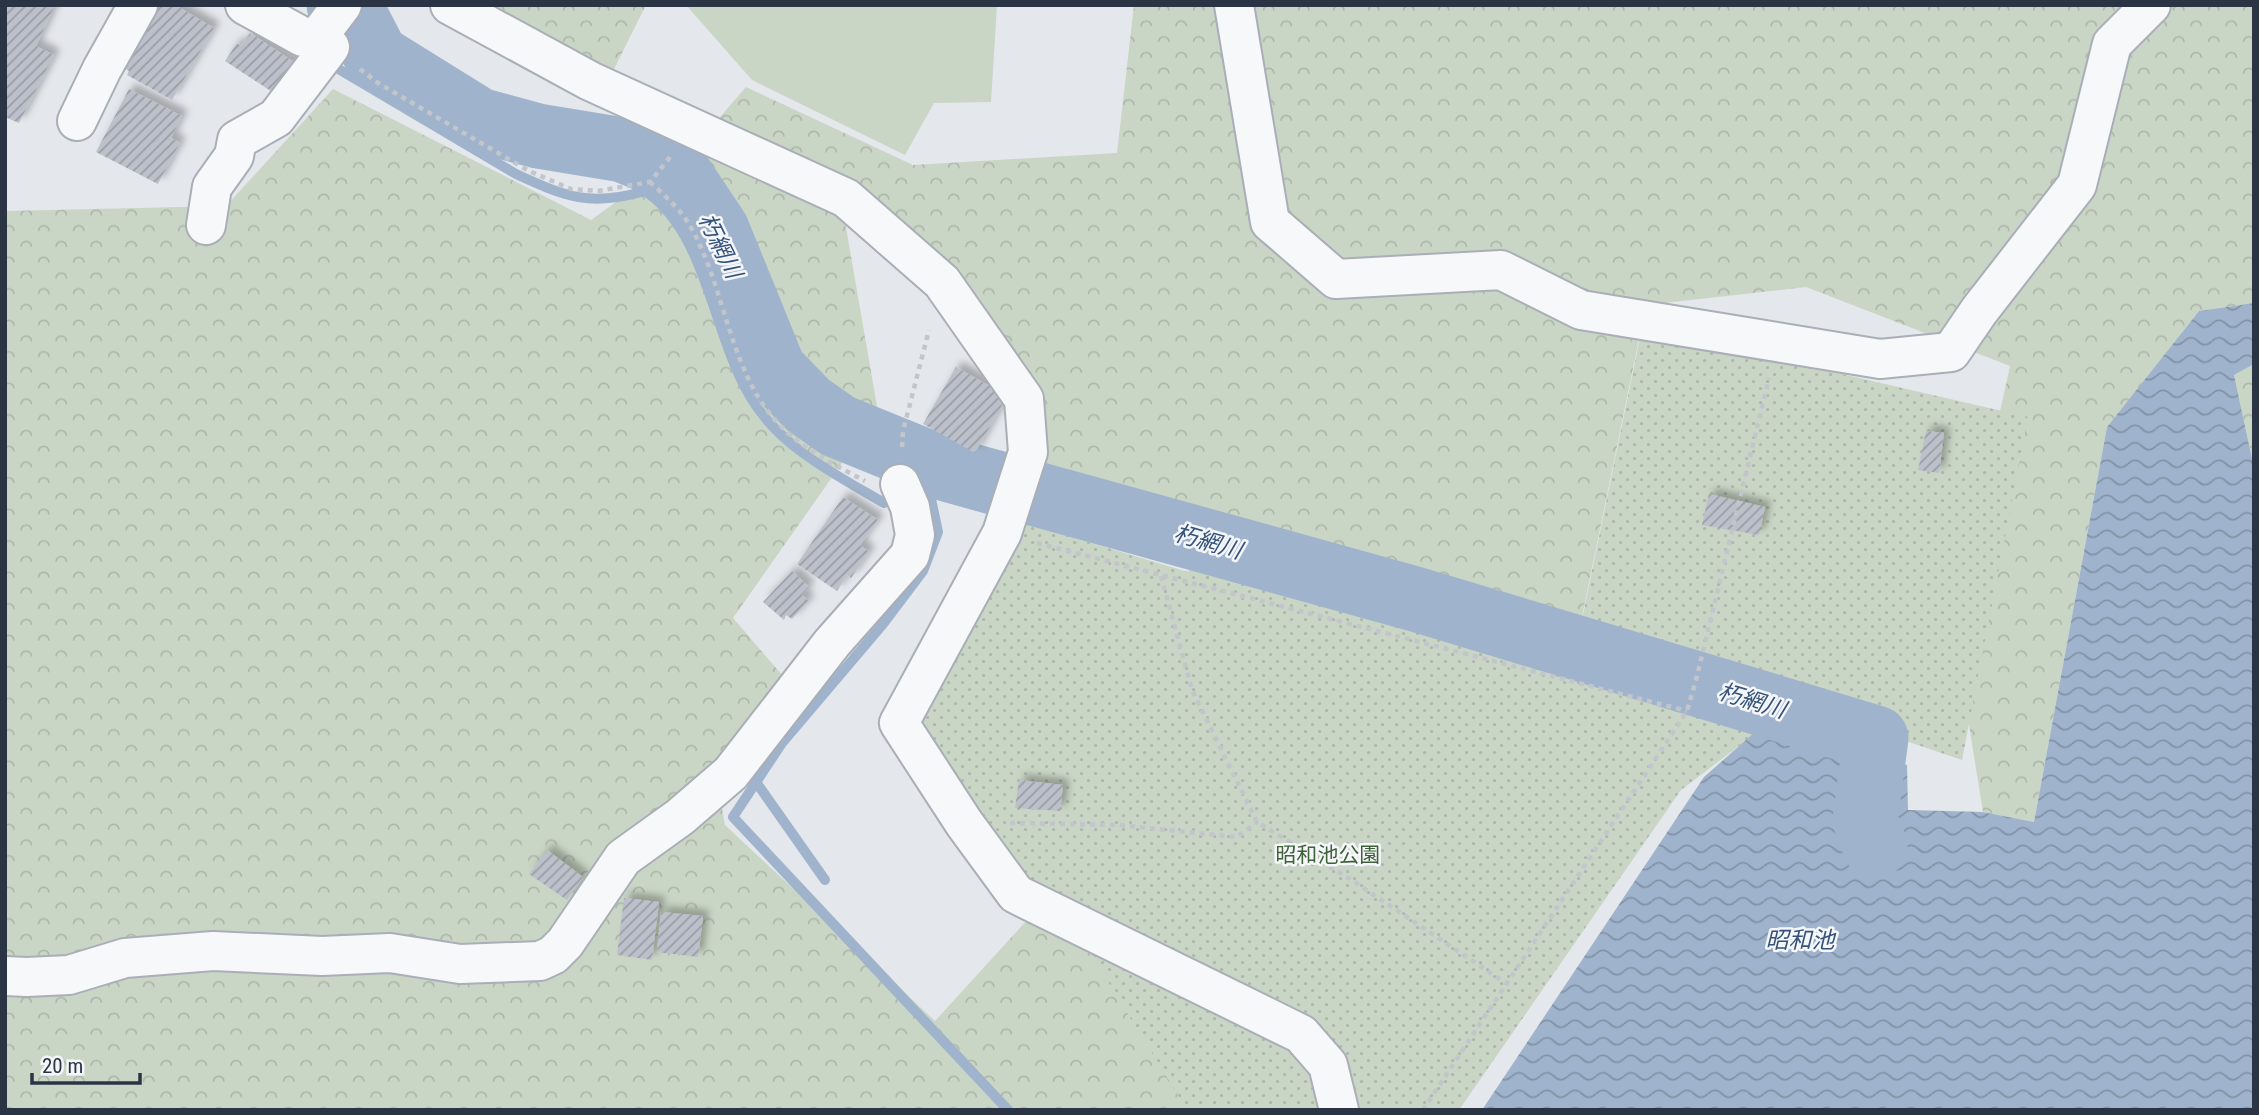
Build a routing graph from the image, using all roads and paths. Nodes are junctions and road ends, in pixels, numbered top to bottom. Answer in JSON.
{"nodes":[{"id":1,"x":138,"y":5,"type":"edge"},
{"id":2,"x":245,"y":5,"type":"edge"},
{"id":3,"x":450,"y":5,"type":"edge"},
{"id":4,"x":1234,"y":5,"type":"edge"},
{"id":5,"x":2151,"y":5,"type":"edge"},
{"id":6,"x":329,"y":37,"type":"edge"},
{"id":7,"x":77,"y":121,"type":"dead end"},
{"id":8,"x":669,"y":158,"type":"dead end"},
{"id":9,"x":650,"y":182,"type":"junction"},
{"id":10,"x":206,"y":225,"type":"dead end"},
{"id":11,"x":942,"y":282,"type":"junction"},
{"id":12,"x":1778,"y":342,"type":"junction"},
{"id":13,"x":903,"y":431,"type":"dead end"},
{"id":14,"x":902,"y":489,"type":"joint"},
{"id":15,"x":1002,"y":533,"type":"junction"},
{"id":16,"x":1160,"y":575,"type":"junction"},
{"id":17,"x":1686,"y":711,"type":"junction"},
{"id":18,"x":964,"y":822,"type":"junction"},
{"id":19,"x":1257,"y":822,"type":"junction"},
{"id":20,"x":5,"y":976,"type":"edge"},
{"id":21,"x":1507,"y":984,"type":"junction"},
{"id":22,"x":1339,"y":1110,"type":"edge"},
{"id":23,"x":1423,"y":1110,"type":"edge"}],
"edges":[{"from":1,"to":7,"type":"street"},
{"from":2,"to":6,"type":"street"},
{"from":3,"to":11,"type":"street"},
{"from":4,"to":12,"type":"street"},
{"from":5,"to":12,"type":"street"},
{"from":6,"to":9,"type":"path"},
{"from":6,"to":10,"type":"street"},
{"from":8,"to":9,"type":"path"},
{"from":9,"to":14,"type":"path"},
{"from":11,"to":13,"type":"path"},
{"from":11,"to":15,"type":"street"},
{"from":12,"to":17,"type":"path"},
{"from":14,"to":20,"type":"street"},
{"from":15,"to":16,"type":"path"},
{"from":15,"to":18,"type":"street"},
{"from":16,"to":17,"type":"path"},
{"from":16,"to":19,"type":"path"},
{"from":17,"to":21,"type":"path"},
{"from":18,"to":19,"type":"path"},
{"from":18,"to":22,"type":"street"},
{"from":19,"to":21,"type":"path"},
{"from":21,"to":23,"type":"path"}]}
